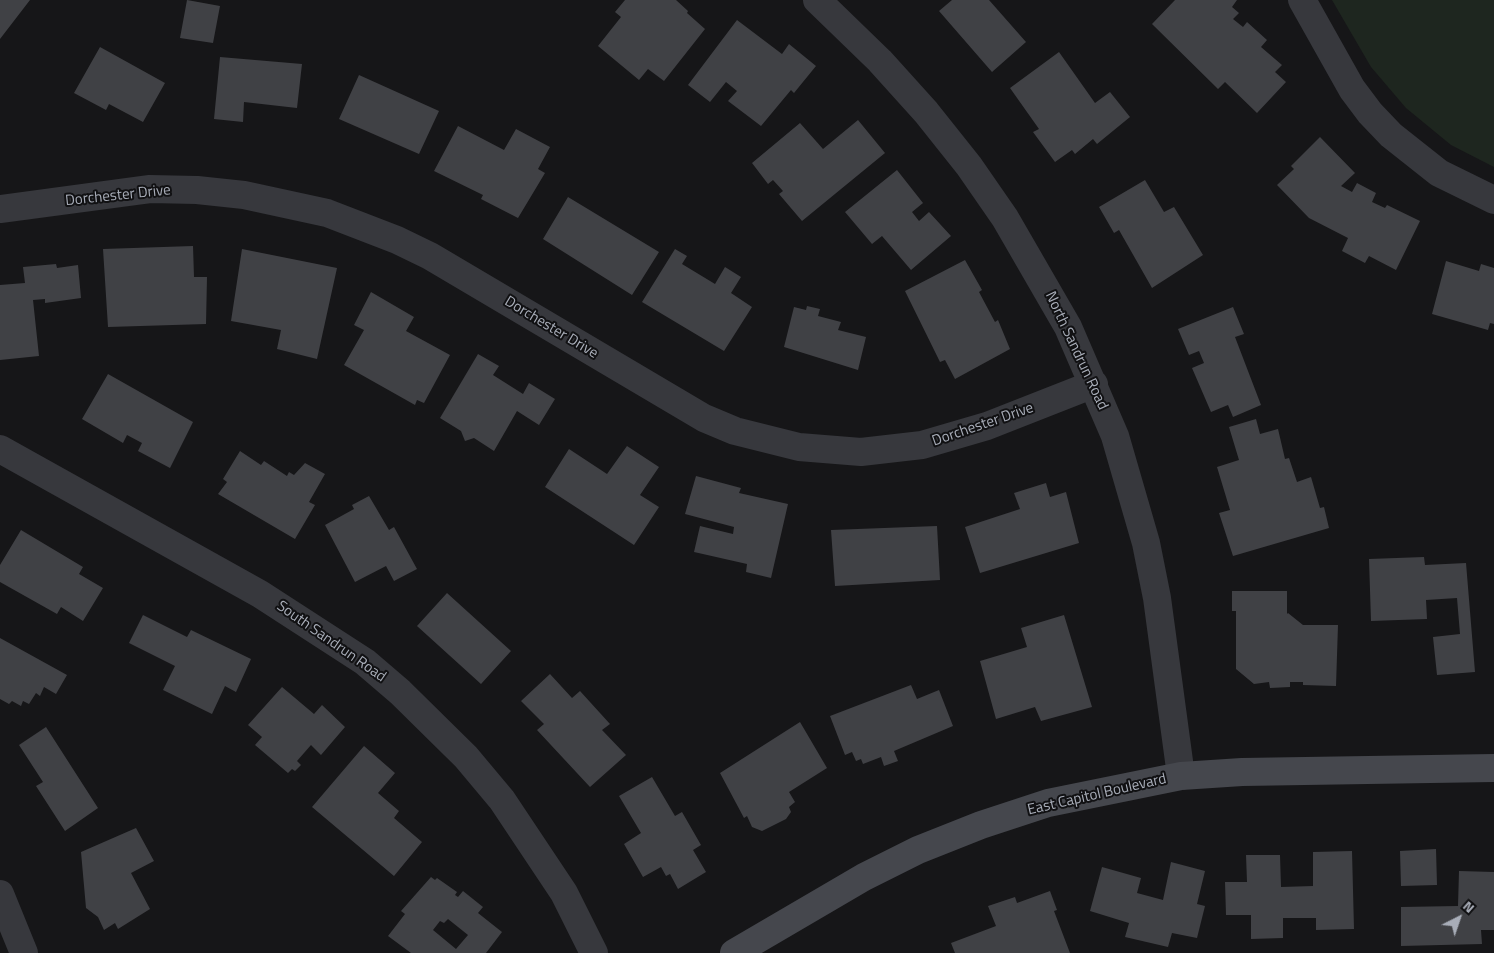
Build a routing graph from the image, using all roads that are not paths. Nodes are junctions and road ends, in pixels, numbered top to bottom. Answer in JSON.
{"nodes":[{"id":1,"x":817,"y":0,"type":"edge"},
{"id":2,"x":1302,"y":0,"type":"edge"},
{"id":3,"x":1494,"y":200,"type":"edge"},
{"id":4,"x":0,"y":209,"type":"edge"},
{"id":5,"x":1094,"y":384,"type":"junction"},
{"id":6,"x":0,"y":450,"type":"edge"},
{"id":7,"x":1494,"y":768,"type":"edge"},
{"id":8,"x":1181,"y":776,"type":"junction"},
{"id":9,"x":0,"y":894,"type":"edge"},
{"id":10,"x":24,"y":953,"type":"edge"},
{"id":11,"x":594,"y":953,"type":"edge"},
{"id":12,"x":734,"y":953,"type":"edge"}],
"edges":[{"from":1,"to":5,"type":"street","name":"North Sandrun Road"},
{"from":2,"to":3,"type":"street"},
{"from":4,"to":5,"type":"street","name":"Dorchester Drive"},
{"from":5,"to":8,"type":"street","name":"North Sandrun Road"},
{"from":6,"to":11,"type":"street","name":"South Sandrun Road"},
{"from":7,"to":8,"type":"street","name":"East Capitol Boulevard"},
{"from":8,"to":12,"type":"street","name":"East Capitol Boulevard"},
{"from":9,"to":10,"type":"street"}]}
